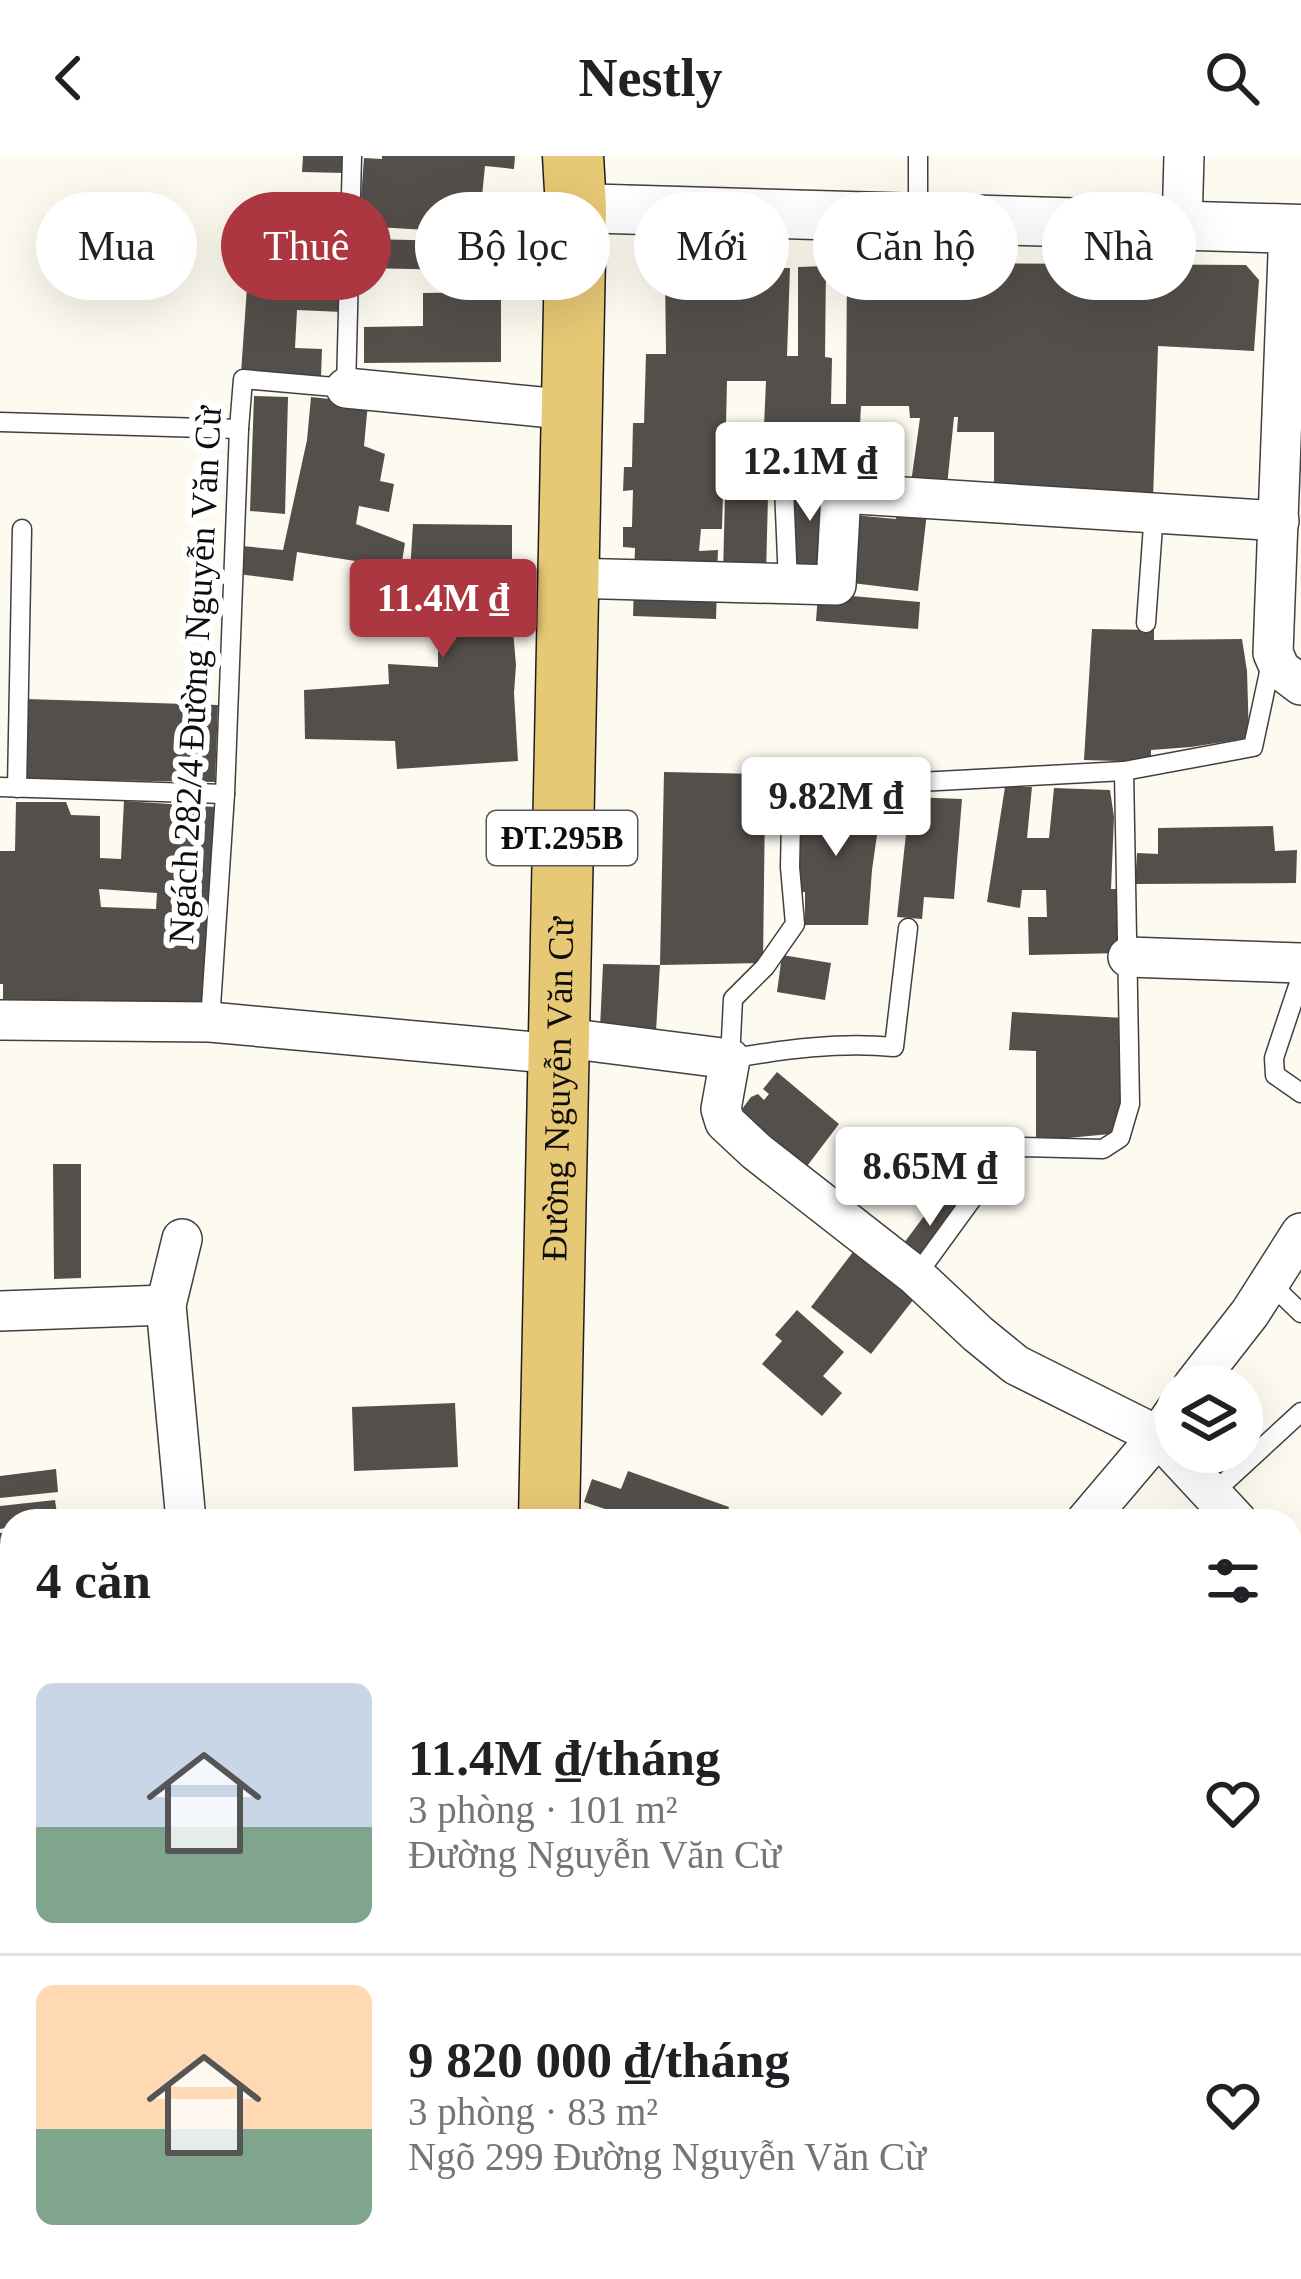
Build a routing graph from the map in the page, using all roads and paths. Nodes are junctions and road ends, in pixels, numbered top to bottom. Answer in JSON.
{"nodes":[{"id":1,"x":352,"y":156,"type":"edge"},
{"id":2,"x":918,"y":156,"type":"edge"},
{"id":3,"x":1184,"y":156,"type":"edge"},
{"id":4,"x":575,"y":182,"type":"edge"},
{"id":5,"x":917,"y":192,"type":"edge"},
{"id":6,"x":1183,"y":192,"type":"edge"},
{"id":7,"x":813,"y":207,"type":"edge"},
{"id":8,"x":1196,"y":225,"type":"edge"},
{"id":9,"x":1295,"y":229,"type":"edge"},
{"id":10,"x":346,"y":388,"type":"junction"},
{"id":11,"x":572,"y":410,"type":"junction"},
{"id":12,"x":0,"y":422,"type":"edge"},
{"id":13,"x":239,"y":429,"type":"junction"},
{"id":14,"x":784,"y":487,"type":"dead end"},
{"id":15,"x":1154,"y":512,"type":"junction"},
{"id":16,"x":1279,"y":521,"type":"junction"},
{"id":17,"x":22,"y":529,"type":"dead end"},
{"id":18,"x":568,"y":578,"type":"junction"},
{"id":19,"x":788,"y":583,"type":"junction"},
{"id":20,"x":1146,"y":623,"type":"dead end"},
{"id":21,"x":1273,"y":652,"type":"junction"},
{"id":22,"x":1301,"y":686,"type":"edge"},
{"id":23,"x":1124,"y":771,"type":"junction"},
{"id":24,"x":8,"y":788,"type":"edge"},
{"id":25,"x":225,"y":794,"type":"junction"},
{"id":26,"x":908,"y":928,"type":"dead end"},
{"id":27,"x":1128,"y":957,"type":"junction"},
{"id":28,"x":1301,"y":963,"type":"edge"},
{"id":29,"x":1301,"y":976,"type":"edge"},
{"id":30,"x":0,"y":1020,"type":"edge"},
{"id":31,"x":210,"y":1022,"type":"junction"},
{"id":32,"x":558,"y":1046,"type":"junction"},
{"id":33,"x":730,"y":1059,"type":"junction"},
{"id":34,"x":1301,"y":1093,"type":"edge"},
{"id":35,"x":1301,"y":1233,"type":"edge"},
{"id":36,"x":182,"y":1239,"type":"dead end"},
{"id":37,"x":916,"y":1276,"type":"junction"},
{"id":38,"x":1270,"y":1282,"type":"junction"},
{"id":39,"x":166,"y":1304,"type":"junction"},
{"id":40,"x":0,"y":1311,"type":"edge"},
{"id":41,"x":1301,"y":1313,"type":"edge"},
{"id":42,"x":1209,"y":1365,"type":"edge"},
{"id":43,"x":1301,"y":1412,"type":"edge"},
{"id":44,"x":1155,"y":1418,"type":"edge"},
{"id":45,"x":1155,"y":1438,"type":"edge"},
{"id":46,"x":1201,"y":1473,"type":"edge"},
{"id":47,"x":1225,"y":1508,"type":"edge"},
{"id":48,"x":185,"y":1509,"type":"edge"},
{"id":49,"x":549,"y":1509,"type":"edge"},
{"id":50,"x":1096,"y":1509,"type":"edge"}],
"edges":[{"from":1,"to":10,"type":"lane"},
{"from":2,"to":5,"type":"lane"},
{"from":3,"to":6,"type":"street"},
{"from":4,"to":7,"type":"street"},
{"from":4,"to":11,"type":"main road","name":"Đường Nguyễn Văn Cừ","number":"ĐT.295B"},
{"from":8,"to":9,"type":"street"},
{"from":9,"to":16,"type":"street"},
{"from":10,"to":11,"type":"street"},
{"from":10,"to":13,"type":"lane","name":"Ngách 282/4 Đường Nguyễn Văn Cừ"},
{"from":11,"to":18,"type":"main road","name":"Đường Nguyễn Văn Cừ","number":"ĐT.295B"},
{"from":12,"to":13,"type":"lane"},
{"from":13,"to":25,"type":"lane","name":"Ngách 282/4 Đường Nguyễn Văn Cừ"},
{"from":14,"to":19,"type":"lane"},
{"from":15,"to":16,"type":"street"},
{"from":15,"to":19,"type":"street"},
{"from":15,"to":20,"type":"lane"},
{"from":16,"to":21,"type":"street"},
{"from":17,"to":24,"type":"lane"},
{"from":18,"to":19,"type":"street"},
{"from":18,"to":32,"type":"main road","name":"Đường Nguyễn Văn Cừ","number":"ĐT.295B"},
{"from":21,"to":22,"type":"street"},
{"from":21,"to":23,"type":"lane"},
{"from":23,"to":27,"type":"lane"},
{"from":23,"to":33,"type":"lane"},
{"from":24,"to":25,"type":"lane"},
{"from":25,"to":31,"type":"lane","name":"Ngách 282/4 Đường Nguyễn Văn Cừ"},
{"from":26,"to":33,"type":"lane"},
{"from":27,"to":28,"type":"street"},
{"from":27,"to":37,"type":"lane"},
{"from":29,"to":34,"type":"lane"},
{"from":30,"to":31,"type":"street"},
{"from":31,"to":32,"type":"street"},
{"from":32,"to":33,"type":"street"},
{"from":32,"to":49,"type":"main road","name":"Đường Nguyễn Văn Cừ","number":"ĐT.295B"},
{"from":33,"to":37,"type":"street"},
{"from":35,"to":38,"type":"street"},
{"from":36,"to":39,"type":"street"},
{"from":37,"to":44,"type":"street"},
{"from":38,"to":41,"type":"lane"},
{"from":38,"to":42,"type":"street"},
{"from":39,"to":40,"type":"street"},
{"from":39,"to":48,"type":"street"},
{"from":43,"to":47,"type":"lane"},
{"from":45,"to":50,"type":"street"},
{"from":46,"to":47,"type":"street"}]}
